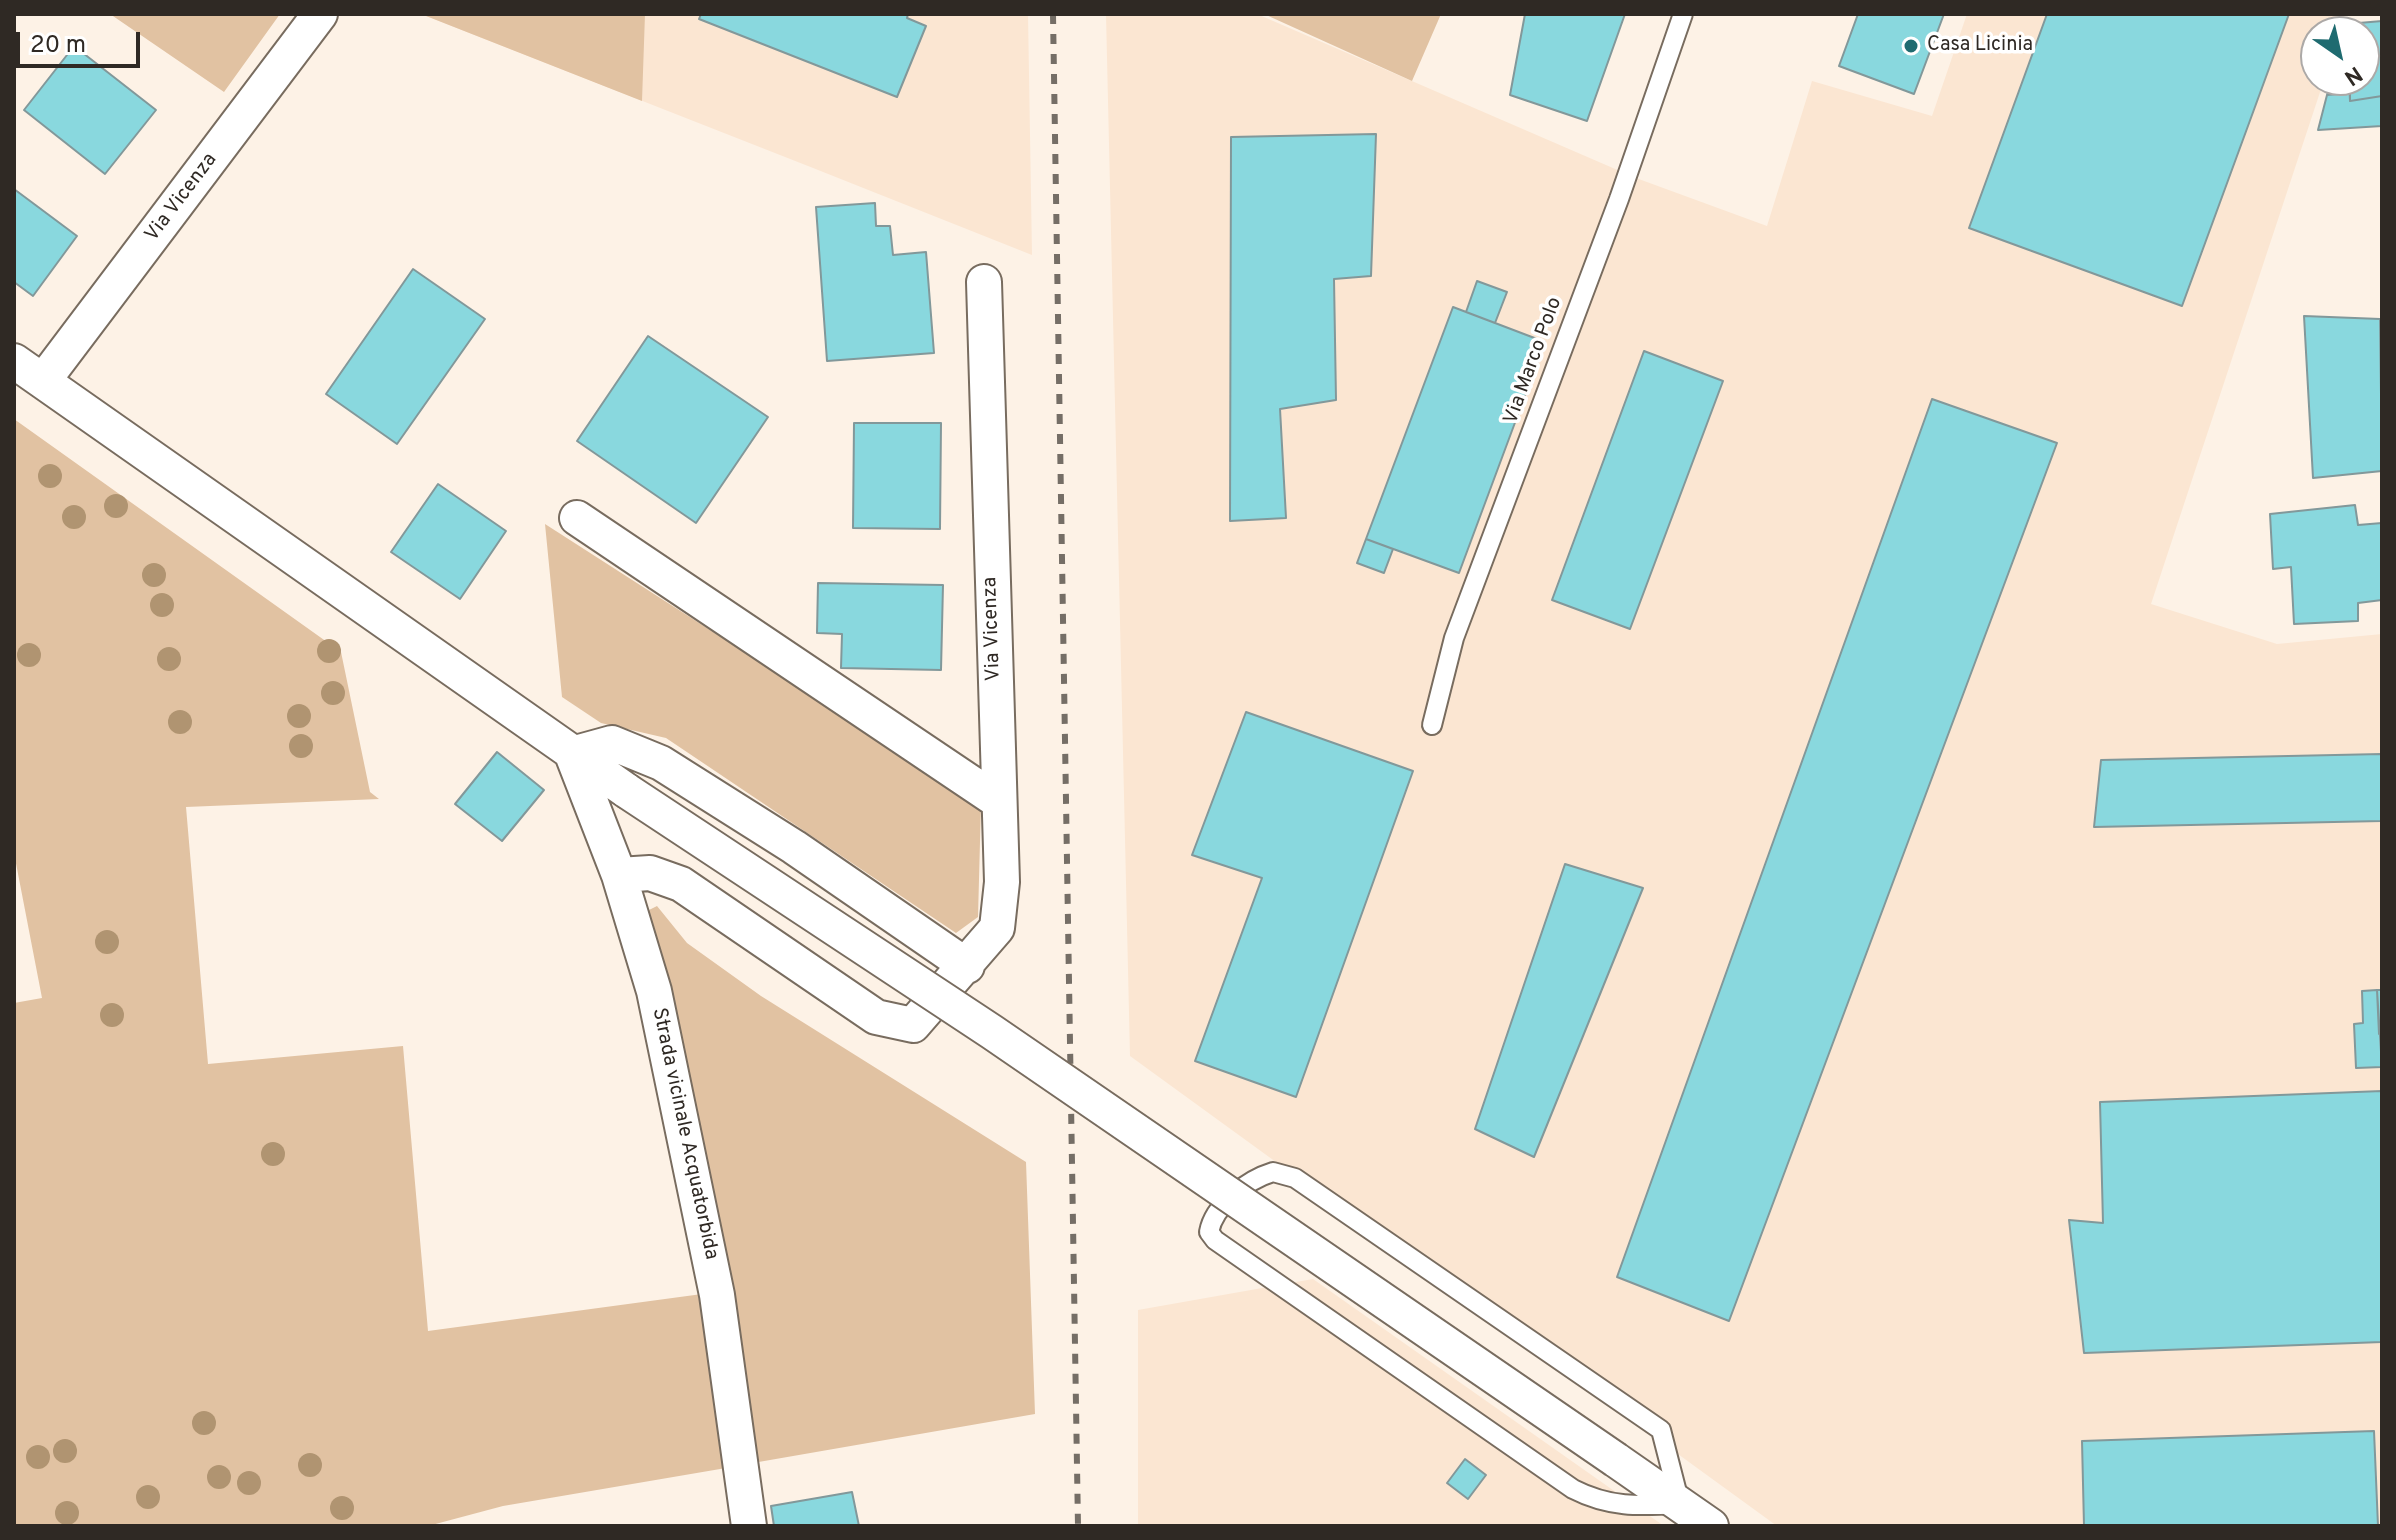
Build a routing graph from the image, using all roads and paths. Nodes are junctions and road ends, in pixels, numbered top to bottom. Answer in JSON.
{"nodes":[{"id":1,"x":320,"y":14,"type":"edge"},
{"id":2,"x":1683,"y":14,"type":"edge"},
{"id":3,"x":984,"y":282,"type":"dead end"},
{"id":4,"x":14,"y":361,"type":"edge"},
{"id":5,"x":43,"y":381,"type":"junction"},
{"id":6,"x":577,"y":518,"type":"dead end"},
{"id":7,"x":1432,"y":725,"type":"dead end"},
{"id":8,"x":572,"y":754,"type":"junction"},
{"id":9,"x":998,"y":801,"type":"junction"},
{"id":10,"x":619,"y":875,"type":"junction"},
{"id":11,"x":967,"y":966,"type":"junction"},
{"id":12,"x":1680,"y":1504,"type":"junction"},
{"id":13,"x":749,"y":1526,"type":"edge"},
{"id":14,"x":1711,"y":1526,"type":"edge"}],
"edges":[{"from":1,"to":5,"type":"street","name":"Via Vicenza"},
{"from":2,"to":7,"type":"lane","name":"Via Marco Polo"},
{"from":3,"to":9,"type":"street","name":"Via Vicenza"},
{"from":4,"to":5,"type":"street"},
{"from":5,"to":8,"type":"street"},
{"from":6,"to":9,"type":"street"},
{"from":8,"to":10,"type":"street","name":"Strada vicinale Acquatorbida"},
{"from":8,"to":11,"type":"street"},
{"from":8,"to":12,"type":"street","bridge":true},
{"from":9,"to":11,"type":"street","name":"Via Vicenza"},
{"from":10,"to":11,"type":"street","name":"Via Vicenza"},
{"from":10,"to":13,"type":"street","name":"Strada vicinale Acquatorbida"},
{"from":12,"to":12,"type":"lane"},
{"from":12,"to":14,"type":"street"}]}
